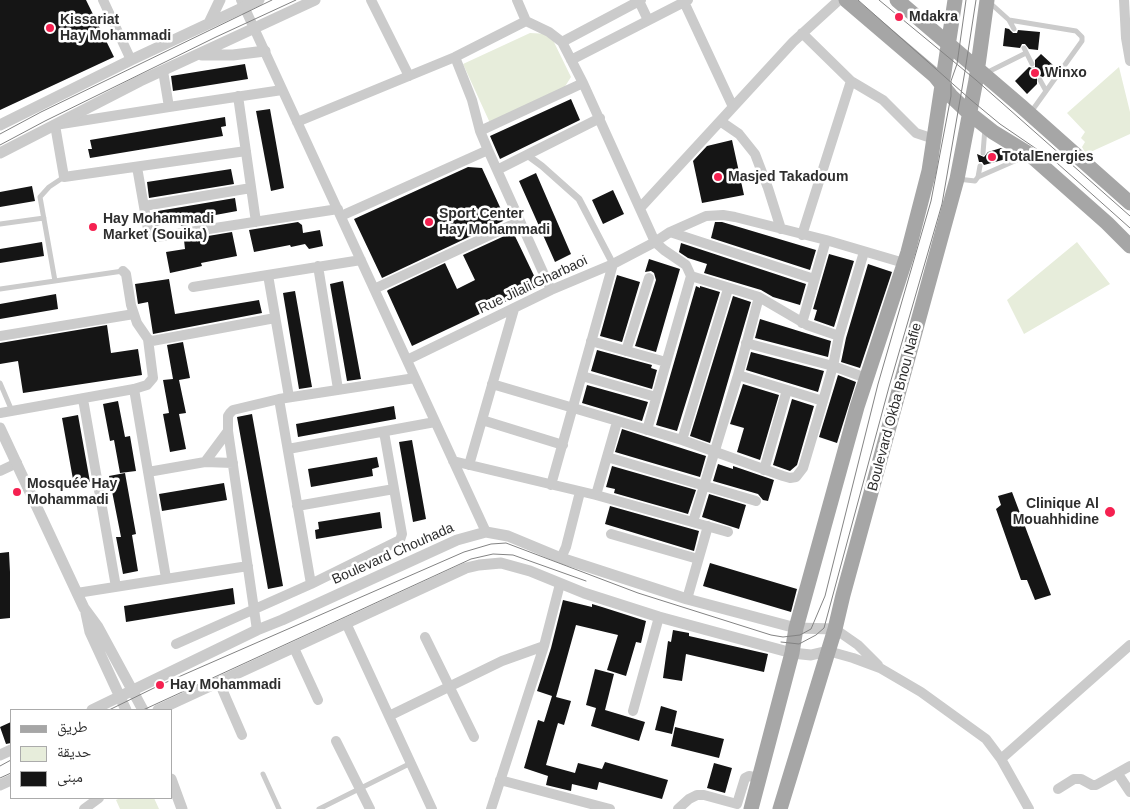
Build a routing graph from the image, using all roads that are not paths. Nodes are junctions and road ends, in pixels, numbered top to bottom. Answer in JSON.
{"nodes":[{"id":1,"x":104,"y":0,"type":"edge"},
{"id":2,"x":220,"y":0,"type":"edge"},
{"id":3,"x":259,"y":0,"type":"edge"},
{"id":4,"x":315,"y":0,"type":"edge"},
{"id":5,"x":371,"y":0,"type":"edge"},
{"id":6,"x":517,"y":0,"type":"edge"},
{"id":7,"x":640,"y":0,"type":"edge"},
{"id":8,"x":839,"y":0,"type":"edge"},
{"id":9,"x":846,"y":0,"type":"edge"},
{"id":10,"x":897,"y":0,"type":"edge"},
{"id":11,"x":987,"y":0,"type":"edge"},
{"id":12,"x":1124,"y":0,"type":"edge"},
{"id":13,"x":686,"y":1,"type":"edge"},
{"id":14,"x":242,"y":4,"type":"edge"},
{"id":15,"x":955,"y":4,"type":"edge"},
{"id":16,"x":648,"y":20,"type":"junction"},
{"id":17,"x":921,"y":20,"type":"junction"},
{"id":18,"x":1009,"y":20,"type":"junction"},
{"id":19,"x":526,"y":21,"type":"junction"},
{"id":20,"x":209,"y":23,"type":"junction"},
{"id":21,"x":255,"y":29,"type":"junction"},
{"id":22,"x":1014,"y":29,"type":"dead end"},
{"id":23,"x":802,"y":33,"type":"junction"},
{"id":24,"x":1128,"y":37,"type":"edge"},
{"id":25,"x":562,"y":42,"type":"junction"},
{"id":26,"x":948,"y":43,"type":"junction"},
{"id":27,"x":264,"y":50,"type":"junction"},
{"id":28,"x":198,"y":55,"type":"junction"},
{"id":29,"x":455,"y":57,"type":"junction"},
{"id":30,"x":131,"y":60,"type":"junction"},
{"id":31,"x":571,"y":60,"type":"junction"},
{"id":32,"x":1130,"y":61,"type":"edge"},
{"id":33,"x":1032,"y":64,"type":"dead end"},
{"id":34,"x":163,"y":71,"type":"junction"},
{"id":35,"x":980,"y":71,"type":"junction"},
{"id":36,"x":409,"y":76,"type":"junction"},
{"id":37,"x":1040,"y":80,"type":"dead end"},
{"id":38,"x":851,"y":81,"type":"junction"},
{"id":39,"x":583,"y":84,"type":"junction"},
{"id":40,"x":942,"y":86,"type":"junction"},
{"id":41,"x":282,"y":90,"type":"junction"},
{"id":42,"x":1046,"y":91,"type":"junction"},
{"id":43,"x":238,"y":96,"type":"junction"},
{"id":44,"x":169,"y":107,"type":"junction"},
{"id":45,"x":733,"y":107,"type":"junction"},
{"id":46,"x":969,"y":113,"type":"junction"},
{"id":47,"x":1030,"y":114,"type":"junction"},
{"id":48,"x":600,"y":118,"type":"junction"},
{"id":49,"x":720,"y":121,"type":"junction"},
{"id":50,"x":298,"y":122,"type":"junction"},
{"id":51,"x":0,"y":125,"type":"edge"},
{"id":52,"x":55,"y":125,"type":"junction"},
{"id":53,"x":985,"y":125,"type":"junction"},
{"id":54,"x":480,"y":131,"type":"junction"},
{"id":55,"x":934,"y":139,"type":"junction"},
{"id":56,"x":488,"y":150,"type":"junction"},
{"id":57,"x":246,"y":151,"type":"junction"},
{"id":58,"x":984,"y":151,"type":"dead end"},
{"id":59,"x":0,"y":152,"type":"edge"},
{"id":60,"x":1029,"y":154,"type":"junction"},
{"id":61,"x":527,"y":155,"type":"junction"},
{"id":62,"x":995,"y":162,"type":"dead end"},
{"id":63,"x":980,"y":166,"type":"dead end"},
{"id":64,"x":137,"y":167,"type":"junction"},
{"id":65,"x":999,"y":168,"type":"junction"},
{"id":66,"x":497,"y":170,"type":"junction"},
{"id":67,"x":64,"y":177,"type":"junction"},
{"id":68,"x":978,"y":177,"type":"junction"},
{"id":69,"x":957,"y":179,"type":"junction"},
{"id":70,"x":251,"y":188,"type":"junction"},
{"id":71,"x":1130,"y":203,"type":"edge"},
{"id":72,"x":144,"y":206,"type":"junction"},
{"id":73,"x":641,"y":207,"type":"junction"},
{"id":74,"x":339,"y":213,"type":"junction"},
{"id":75,"x":44,"y":218,"type":"junction"},
{"id":76,"x":520,"y":221,"type":"junction"},
{"id":77,"x":256,"y":222,"type":"junction"},
{"id":78,"x":0,"y":224,"type":"edge"},
{"id":79,"x":781,"y":229,"type":"junction"},
{"id":80,"x":670,"y":232,"type":"junction"},
{"id":81,"x":802,"y":235,"type":"junction"},
{"id":82,"x":826,"y":240,"type":"junction"},
{"id":83,"x":655,"y":242,"type":"junction"},
{"id":84,"x":1130,"y":246,"type":"edge"},
{"id":85,"x":864,"y":252,"type":"junction"},
{"id":86,"x":361,"y":260,"type":"junction"},
{"id":87,"x":904,"y":262,"type":"junction"},
{"id":88,"x":613,"y":264,"type":"junction"},
{"id":89,"x":318,"y":266,"type":"junction"},
{"id":90,"x":123,"y":271,"type":"joint"},
{"id":91,"x":268,"y":275,"type":"junction"},
{"id":92,"x":691,"y":276,"type":"junction"},
{"id":93,"x":649,"y":278,"type":"dead end"},
{"id":94,"x":814,"y":279,"type":"junction"},
{"id":95,"x":55,"y":281,"type":"junction"},
{"id":96,"x":193,"y":287,"type":"dead end"},
{"id":97,"x":0,"y":289,"type":"edge"},
{"id":98,"x":374,"y":289,"type":"junction"},
{"id":99,"x":728,"y":289,"type":"junction"},
{"id":100,"x":551,"y":290,"type":"junction"},
{"id":101,"x":759,"y":298,"type":"junction"},
{"id":102,"x":514,"y":309,"type":"junction"},
{"id":103,"x":134,"y":314,"type":"junction"},
{"id":104,"x":275,"y":318,"type":"junction"},
{"id":105,"x":802,"y":323,"type":"junction"},
{"id":106,"x":0,"y":336,"type":"edge"},
{"id":107,"x":839,"y":336,"type":"junction"},
{"id":108,"x":148,"y":339,"type":"junction"},
{"id":109,"x":591,"y":341,"type":"junction"},
{"id":110,"x":746,"y":343,"type":"junction"},
{"id":111,"x":626,"y":351,"type":"junction"},
{"id":112,"x":407,"y":360,"type":"junction"},
{"id":113,"x":666,"y":362,"type":"junction"},
{"id":114,"x":833,"y":366,"type":"junction"},
{"id":115,"x":738,"y":374,"type":"junction"},
{"id":116,"x":582,"y":376,"type":"junction"},
{"id":117,"x":415,"y":378,"type":"junction"},
{"id":118,"x":866,"y":378,"type":"junction"},
{"id":119,"x":0,"y":384,"type":"edge"},
{"id":120,"x":492,"y":384,"type":"junction"},
{"id":121,"x":134,"y":389,"type":"junction"},
{"id":122,"x":338,"y":390,"type":"junction"},
{"id":123,"x":787,"y":390,"type":"junction"},
{"id":124,"x":656,"y":397,"type":"junction"},
{"id":125,"x":284,"y":398,"type":"junction"},
{"id":126,"x":83,"y":399,"type":"junction"},
{"id":127,"x":823,"y":401,"type":"junction"},
{"id":128,"x":573,"y":408,"type":"junction"},
{"id":129,"x":12,"y":410,"type":"junction"},
{"id":130,"x":0,"y":413,"type":"edge"},
{"id":131,"x":482,"y":420,"type":"junction"},
{"id":132,"x":435,"y":422,"type":"junction"},
{"id":133,"x":618,"y":422,"type":"junction"},
{"id":134,"x":0,"y":428,"type":"edge"},
{"id":135,"x":647,"y":430,"type":"junction"},
{"id":136,"x":228,"y":431,"type":"junction"},
{"id":137,"x":384,"y":432,"type":"junction"},
{"id":138,"x":682,"y":440,"type":"junction"},
{"id":139,"x":563,"y":445,"type":"junction"},
{"id":140,"x":4,"y":449,"type":"edge"},
{"id":141,"x":288,"y":449,"type":"junction"},
{"id":142,"x":714,"y":452,"type":"junction"},
{"id":143,"x":607,"y":457,"type":"junction"},
{"id":144,"x":453,"y":461,"type":"junction"},
{"id":145,"x":205,"y":462,"type":"junction"},
{"id":146,"x":17,"y":463,"type":"junction"},
{"id":147,"x":233,"y":463,"type":"junction"},
{"id":148,"x":469,"y":465,"type":"junction"},
{"id":149,"x":764,"y":470,"type":"junction"},
{"id":150,"x":0,"y":471,"type":"edge"},
{"id":151,"x":148,"y":472,"type":"junction"},
{"id":152,"x":551,"y":485,"type":"junction"},
{"id":153,"x":704,"y":486,"type":"junction"},
{"id":154,"x":394,"y":489,"type":"junction"},
{"id":155,"x":580,"y":492,"type":"junction"},
{"id":156,"x":596,"y":495,"type":"junction"},
{"id":157,"x":756,"y":501,"type":"dead end"},
{"id":158,"x":297,"y":506,"type":"junction"},
{"id":159,"x":693,"y":522,"type":"junction"},
{"id":160,"x":708,"y":526,"type":"junction"},
{"id":161,"x":486,"y":532,"type":"junction"},
{"id":162,"x":728,"y":532,"type":"dead end"},
{"id":163,"x":611,"y":534,"type":"dead end"},
{"id":164,"x":561,"y":558,"type":"junction"},
{"id":165,"x":698,"y":559,"type":"junction"},
{"id":166,"x":248,"y":566,"type":"junction"},
{"id":167,"x":166,"y":578,"type":"junction"},
{"id":168,"x":311,"y":584,"type":"junction"},
{"id":169,"x":560,"y":584,"type":"junction"},
{"id":170,"x":116,"y":587,"type":"junction"},
{"id":171,"x":77,"y":593,"type":"junction"},
{"id":172,"x":687,"y":600,"type":"junction"},
{"id":173,"x":84,"y":608,"type":"junction"},
{"id":174,"x":253,"y":610,"type":"junction"},
{"id":175,"x":659,"y":617,"type":"junction"},
{"id":176,"x":346,"y":623,"type":"junction"},
{"id":177,"x":796,"y":628,"type":"junction"},
{"id":178,"x":835,"y":629,"type":"junction"},
{"id":179,"x":257,"y":630,"type":"junction"},
{"id":180,"x":425,"y":636,"type":"dead end"},
{"id":181,"x":176,"y":644,"type":"dead end"},
{"id":182,"x":1130,"y":645,"type":"edge"},
{"id":183,"x":544,"y":646,"type":"junction"},
{"id":184,"x":294,"y":648,"type":"junction"},
{"id":185,"x":828,"y":651,"type":"junction"},
{"id":186,"x":792,"y":653,"type":"junction"},
{"id":187,"x":880,"y":668,"type":"junction"},
{"id":188,"x":219,"y":682,"type":"junction"},
{"id":189,"x":450,"y":687,"type":"junction"},
{"id":190,"x":133,"y":689,"type":"junction"},
{"id":191,"x":120,"y":696,"type":"junction"},
{"id":192,"x":318,"y":700,"type":"dead end"},
{"id":193,"x":94,"y":709,"type":"edge"},
{"id":194,"x":126,"y":709,"type":"edge"},
{"id":195,"x":143,"y":709,"type":"edge"},
{"id":196,"x":160,"y":709,"type":"edge"},
{"id":197,"x":633,"y":711,"type":"dead end"},
{"id":198,"x":389,"y":716,"type":"junction"},
{"id":199,"x":242,"y":736,"type":"dead end"},
{"id":200,"x":474,"y":737,"type":"dead end"},
{"id":201,"x":336,"y":741,"type":"dead end"},
{"id":202,"x":1001,"y":759,"type":"junction"},
{"id":203,"x":411,"y":763,"type":"junction"},
{"id":204,"x":1130,"y":766,"type":"edge"},
{"id":205,"x":263,"y":774,"type":"dead end"},
{"id":206,"x":1118,"y":774,"type":"junction"},
{"id":207,"x":500,"y":780,"type":"junction"},
{"id":208,"x":172,"y":782,"type":"edge"},
{"id":209,"x":1128,"y":786,"type":"edge"},
{"id":210,"x":360,"y":788,"type":"junction"},
{"id":211,"x":1058,"y":789,"type":"dead end"},
{"id":212,"x":98,"y":799,"type":"edge"},
{"id":213,"x":746,"y":807,"type":"edge"},
{"id":214,"x":84,"y":809,"type":"edge"},
{"id":215,"x":182,"y":809,"type":"edge"},
{"id":216,"x":279,"y":809,"type":"edge"},
{"id":217,"x":319,"y":809,"type":"edge"},
{"id":218,"x":370,"y":809,"type":"edge"},
{"id":219,"x":432,"y":809,"type":"edge"},
{"id":220,"x":491,"y":809,"type":"edge"},
{"id":221,"x":610,"y":809,"type":"edge"},
{"id":222,"x":678,"y":809,"type":"edge"},
{"id":223,"x":780,"y":809,"type":"edge"},
{"id":224,"x":1028,"y":809,"type":"edge"}],
"edges":[{"from":1,"to":30,"type":"street"},
{"from":2,"to":20,"type":"street"},
{"from":3,"to":14,"type":"street"},
{"from":4,"to":21,"type":"street"},
{"from":5,"to":36,"type":"street"},
{"from":6,"to":19,"type":"street"},
{"from":7,"to":16,"type":"street"},
{"from":7,"to":25,"type":"street"},
{"from":8,"to":23,"type":"street"},
{"from":9,"to":40,"type":"main road"},
{"from":10,"to":17,"type":"main road"},
{"from":11,"to":18,"type":"lane"},
{"from":11,"to":35,"type":"main road","name":"Boulevard Okba Bnou Nafie"},
{"from":12,"to":24,"type":"street"},
{"from":13,"to":16,"type":"street"},
{"from":13,"to":45,"type":"street"},
{"from":14,"to":20,"type":"street"},
{"from":14,"to":21,"type":"street"},
{"from":15,"to":17,"type":"main road"},
{"from":15,"to":26,"type":"main road"},
{"from":16,"to":31,"type":"street"},
{"from":17,"to":26,"type":"main road"},
{"from":18,"to":22,"type":"lane"},
{"from":18,"to":42,"type":"lane"},
{"from":19,"to":25,"type":"street"},
{"from":19,"to":29,"type":"street"},
{"from":20,"to":30,"type":"street"},
{"from":21,"to":27,"type":"street"},
{"from":21,"to":28,"type":"street"},
{"from":23,"to":38,"type":"street"},
{"from":23,"to":45,"type":"street"},
{"from":24,"to":32,"type":"street"},
{"from":25,"to":31,"type":"street"},
{"from":26,"to":35,"type":"main road"},
{"from":26,"to":40,"type":"main road"},
{"from":27,"to":28,"type":"street"},
{"from":27,"to":41,"type":"street"},
{"from":28,"to":34,"type":"street"},
{"from":29,"to":36,"type":"street"},
{"from":29,"to":54,"type":"street"},
{"from":30,"to":51,"type":"street"},
{"from":31,"to":39,"type":"street"},
{"from":33,"to":35,"type":"lane"},
{"from":34,"to":44,"type":"street"},
{"from":34,"to":52,"type":"street"},
{"from":35,"to":46,"type":"main road","name":"Boulevard Okba Bnou Nafie"},
{"from":35,"to":47,"type":"main road"},
{"from":36,"to":50,"type":"street"},
{"from":37,"to":42,"type":"lane"},
{"from":38,"to":55,"type":"street"},
{"from":38,"to":81,"type":"street"},
{"from":39,"to":48,"type":"street"},
{"from":39,"to":54,"type":"street"},
{"from":40,"to":46,"type":"main road"},
{"from":40,"to":55,"type":"main road"},
{"from":41,"to":43,"type":"street"},
{"from":41,"to":50,"type":"street"},
{"from":42,"to":47,"type":"lane"},
{"from":43,"to":44,"type":"street"},
{"from":43,"to":57,"type":"street"},
{"from":44,"to":52,"type":"street"},
{"from":45,"to":49,"type":"street"},
{"from":46,"to":53,"type":"main road"},
{"from":46,"to":69,"type":"main road","name":"Boulevard Okba Bnou Nafie"},
{"from":47,"to":71,"type":"main road"},
{"from":48,"to":61,"type":"street"},
{"from":48,"to":73,"type":"street"},
{"from":49,"to":73,"type":"street"},
{"from":49,"to":79,"type":"street"},
{"from":50,"to":74,"type":"street"},
{"from":52,"to":59,"type":"street"},
{"from":52,"to":67,"type":"street"},
{"from":53,"to":58,"type":"lane"},
{"from":53,"to":60,"type":"main road"},
{"from":54,"to":56,"type":"street"},
{"from":55,"to":87,"type":"main road"},
{"from":56,"to":66,"type":"street"},
{"from":56,"to":74,"type":"street"},
{"from":57,"to":64,"type":"street"},
{"from":57,"to":70,"type":"street"},
{"from":60,"to":65,"type":"lane"},
{"from":60,"to":84,"type":"main road"},
{"from":61,"to":66,"type":"street"},
{"from":61,"to":88,"type":"street"},
{"from":62,"to":65,"type":"lane"},
{"from":63,"to":68,"type":"lane"},
{"from":64,"to":67,"type":"street"},
{"from":64,"to":72,"type":"street"},
{"from":65,"to":68,"type":"lane"},
{"from":66,"to":76,"type":"street"},
{"from":67,"to":75,"type":"lane"},
{"from":68,"to":69,"type":"lane"},
{"from":69,"to":178,"type":"main road","name":"Boulevard Okba Bnou Nafie"},
{"from":70,"to":72,"type":"street"},
{"from":70,"to":77,"type":"street"},
{"from":72,"to":77,"type":"street"},
{"from":73,"to":83,"type":"street"},
{"from":74,"to":77,"type":"street"},
{"from":74,"to":86,"type":"street"},
{"from":75,"to":78,"type":"lane"},
{"from":75,"to":95,"type":"lane"},
{"from":76,"to":98,"type":"street"},
{"from":76,"to":100,"type":"street"},
{"from":79,"to":80,"type":"street","name":"Rue Jilali Gharbaoi"},
{"from":79,"to":81,"type":"street","name":"Rue Jilali Gharbaoi"},
{"from":80,"to":83,"type":"street","name":"Rue Jilali Gharbaoi"},
{"from":80,"to":94,"type":"street"},
{"from":81,"to":82,"type":"street","name":"Rue Jilali Gharbaoi"},
{"from":82,"to":85,"type":"street","name":"Rue Jilali Gharbaoi"},
{"from":82,"to":94,"type":"street"},
{"from":83,"to":88,"type":"street","name":"Rue Jilali Gharbaoi"},
{"from":83,"to":92,"type":"street"},
{"from":85,"to":87,"type":"street","name":"Rue Jilali Gharbaoi"},
{"from":85,"to":107,"type":"street"},
{"from":86,"to":89,"type":"street"},
{"from":86,"to":98,"type":"street"},
{"from":87,"to":118,"type":"main road"},
{"from":88,"to":100,"type":"street","name":"Rue Jilali Gharbaoi"},
{"from":88,"to":109,"type":"street"},
{"from":89,"to":91,"type":"street"},
{"from":89,"to":122,"type":"street"},
{"from":90,"to":95,"type":"lane"},
{"from":90,"to":103,"type":"street"},
{"from":91,"to":96,"type":"street"},
{"from":91,"to":104,"type":"street"},
{"from":92,"to":99,"type":"street"},
{"from":92,"to":113,"type":"street"},
{"from":93,"to":111,"type":"street"},
{"from":94,"to":105,"type":"street"},
{"from":95,"to":97,"type":"lane"},
{"from":98,"to":112,"type":"street"},
{"from":99,"to":101,"type":"street"},
{"from":99,"to":138,"type":"street"},
{"from":100,"to":102,"type":"street","name":"Rue Jilali Gharbaoi"},
{"from":101,"to":105,"type":"street"},
{"from":101,"to":110,"type":"street"},
{"from":102,"to":112,"type":"street","name":"Rue Jilali Gharbaoi"},
{"from":102,"to":120,"type":"street"},
{"from":103,"to":106,"type":"street"},
{"from":103,"to":108,"type":"street"},
{"from":104,"to":108,"type":"street"},
{"from":104,"to":125,"type":"street"},
{"from":105,"to":107,"type":"street"},
{"from":107,"to":114,"type":"street"},
{"from":108,"to":121,"type":"street"},
{"from":109,"to":111,"type":"street"},
{"from":109,"to":116,"type":"street"},
{"from":110,"to":114,"type":"street"},
{"from":110,"to":115,"type":"street"},
{"from":111,"to":113,"type":"street"},
{"from":112,"to":117,"type":"street"},
{"from":113,"to":124,"type":"street"},
{"from":114,"to":118,"type":"street"},
{"from":114,"to":127,"type":"street"},
{"from":115,"to":123,"type":"street"},
{"from":115,"to":142,"type":"street"},
{"from":116,"to":124,"type":"street"},
{"from":116,"to":128,"type":"street"},
{"from":117,"to":122,"type":"street"},
{"from":117,"to":132,"type":"street"},
{"from":118,"to":177,"type":"main road"},
{"from":119,"to":129,"type":"lane"},
{"from":120,"to":128,"type":"street"},
{"from":120,"to":131,"type":"street"},
{"from":121,"to":126,"type":"street"},
{"from":121,"to":151,"type":"street"},
{"from":122,"to":125,"type":"street"},
{"from":123,"to":127,"type":"street"},
{"from":123,"to":149,"type":"street"},
{"from":124,"to":135,"type":"street"},
{"from":125,"to":136,"type":"street"},
{"from":125,"to":141,"type":"street"},
{"from":126,"to":129,"type":"street"},
{"from":126,"to":170,"type":"street"},
{"from":127,"to":149,"type":"street"},
{"from":128,"to":133,"type":"street"},
{"from":128,"to":139,"type":"street"},
{"from":129,"to":130,"type":"street"},
{"from":131,"to":139,"type":"street"},
{"from":131,"to":148,"type":"street"},
{"from":132,"to":137,"type":"street"},
{"from":132,"to":144,"type":"street"},
{"from":133,"to":135,"type":"street"},
{"from":133,"to":143,"type":"street"},
{"from":134,"to":140,"type":"street"},
{"from":135,"to":138,"type":"street"},
{"from":136,"to":145,"type":"street"},
{"from":136,"to":147,"type":"street"},
{"from":137,"to":141,"type":"street"},
{"from":137,"to":154,"type":"street"},
{"from":138,"to":142,"type":"street"},
{"from":139,"to":152,"type":"street"},
{"from":140,"to":146,"type":"street"},
{"from":141,"to":158,"type":"street"},
{"from":142,"to":149,"type":"street"},
{"from":142,"to":153,"type":"street"},
{"from":143,"to":153,"type":"street"},
{"from":143,"to":156,"type":"street"},
{"from":144,"to":148,"type":"street"},
{"from":144,"to":161,"type":"street"},
{"from":145,"to":147,"type":"street"},
{"from":145,"to":151,"type":"street"},
{"from":146,"to":150,"type":"street"},
{"from":146,"to":171,"type":"street"},
{"from":147,"to":166,"type":"street"},
{"from":148,"to":152,"type":"street"},
{"from":151,"to":167,"type":"street"},
{"from":152,"to":155,"type":"street"},
{"from":153,"to":157,"type":"street"},
{"from":153,"to":159,"type":"street"},
{"from":154,"to":158,"type":"street"},
{"from":154,"to":168,"type":"street"},
{"from":155,"to":156,"type":"street"},
{"from":155,"to":164,"type":"street"},
{"from":156,"to":159,"type":"street"},
{"from":158,"to":168,"type":"street"},
{"from":159,"to":160,"type":"street"},
{"from":160,"to":162,"type":"street"},
{"from":160,"to":165,"type":"street"},
{"from":161,"to":164,"type":"street","name":"Boulevard Chouhada"},
{"from":161,"to":179,"type":"street","name":"Boulevard Chouhada"},
{"from":163,"to":165,"type":"street"},
{"from":164,"to":172,"type":"street","name":"Boulevard Chouhada"},
{"from":165,"to":172,"type":"street"},
{"from":166,"to":167,"type":"street"},
{"from":166,"to":174,"type":"street"},
{"from":167,"to":170,"type":"street"},
{"from":168,"to":174,"type":"street"},
{"from":169,"to":175,"type":"street"},
{"from":169,"to":176,"type":"street"},
{"from":169,"to":183,"type":"street"},
{"from":170,"to":171,"type":"street"},
{"from":171,"to":173,"type":"street"},
{"from":172,"to":177,"type":"street","name":"Boulevard Chouhada"},
{"from":173,"to":190,"type":"street"},
{"from":173,"to":191,"type":"street"},
{"from":174,"to":179,"type":"street"},
{"from":174,"to":181,"type":"street"},
{"from":175,"to":186,"type":"street"},
{"from":175,"to":197,"type":"street"},
{"from":176,"to":184,"type":"street"},
{"from":176,"to":198,"type":"street"},
{"from":177,"to":178,"type":"street","name":"Boulevard Chouhada"},
{"from":177,"to":186,"type":"main road"},
{"from":178,"to":185,"type":"main road","name":"Boulevard Okba Bnou Nafie"},
{"from":178,"to":187,"type":"street"},
{"from":179,"to":190,"type":"street","name":"Boulevard Chouhada"},
{"from":180,"to":189,"type":"street"},
{"from":182,"to":202,"type":"street"},
{"from":183,"to":189,"type":"street"},
{"from":183,"to":207,"type":"street"},
{"from":184,"to":188,"type":"street"},
{"from":184,"to":192,"type":"street"},
{"from":185,"to":186,"type":"street"},
{"from":185,"to":187,"type":"street"},
{"from":185,"to":223,"type":"main road","name":"Boulevard Okba Bnou Nafie"},
{"from":186,"to":213,"type":"main road"},
{"from":187,"to":202,"type":"street"},
{"from":188,"to":196,"type":"street"},
{"from":188,"to":199,"type":"street"},
{"from":189,"to":198,"type":"street"},
{"from":189,"to":200,"type":"street"},
{"from":190,"to":191,"type":"street","name":"Boulevard Chouhada"},
{"from":190,"to":195,"type":"street"},
{"from":191,"to":193,"type":"street","name":"Boulevard Chouhada"},
{"from":191,"to":194,"type":"street"},
{"from":198,"to":203,"type":"street"},
{"from":201,"to":210,"type":"street"},
{"from":202,"to":224,"type":"street"},
{"from":203,"to":210,"type":"lane"},
{"from":203,"to":219,"type":"street"},
{"from":204,"to":206,"type":"street"},
{"from":205,"to":216,"type":"lane"},
{"from":206,"to":209,"type":"street"},
{"from":206,"to":211,"type":"street"},
{"from":207,"to":220,"type":"street"},
{"from":207,"to":221,"type":"street"},
{"from":208,"to":215,"type":"street"},
{"from":210,"to":217,"type":"lane"},
{"from":210,"to":218,"type":"street"},
{"from":212,"to":214,"type":"street"},
{"from":213,"to":222,"type":"street"}]}
